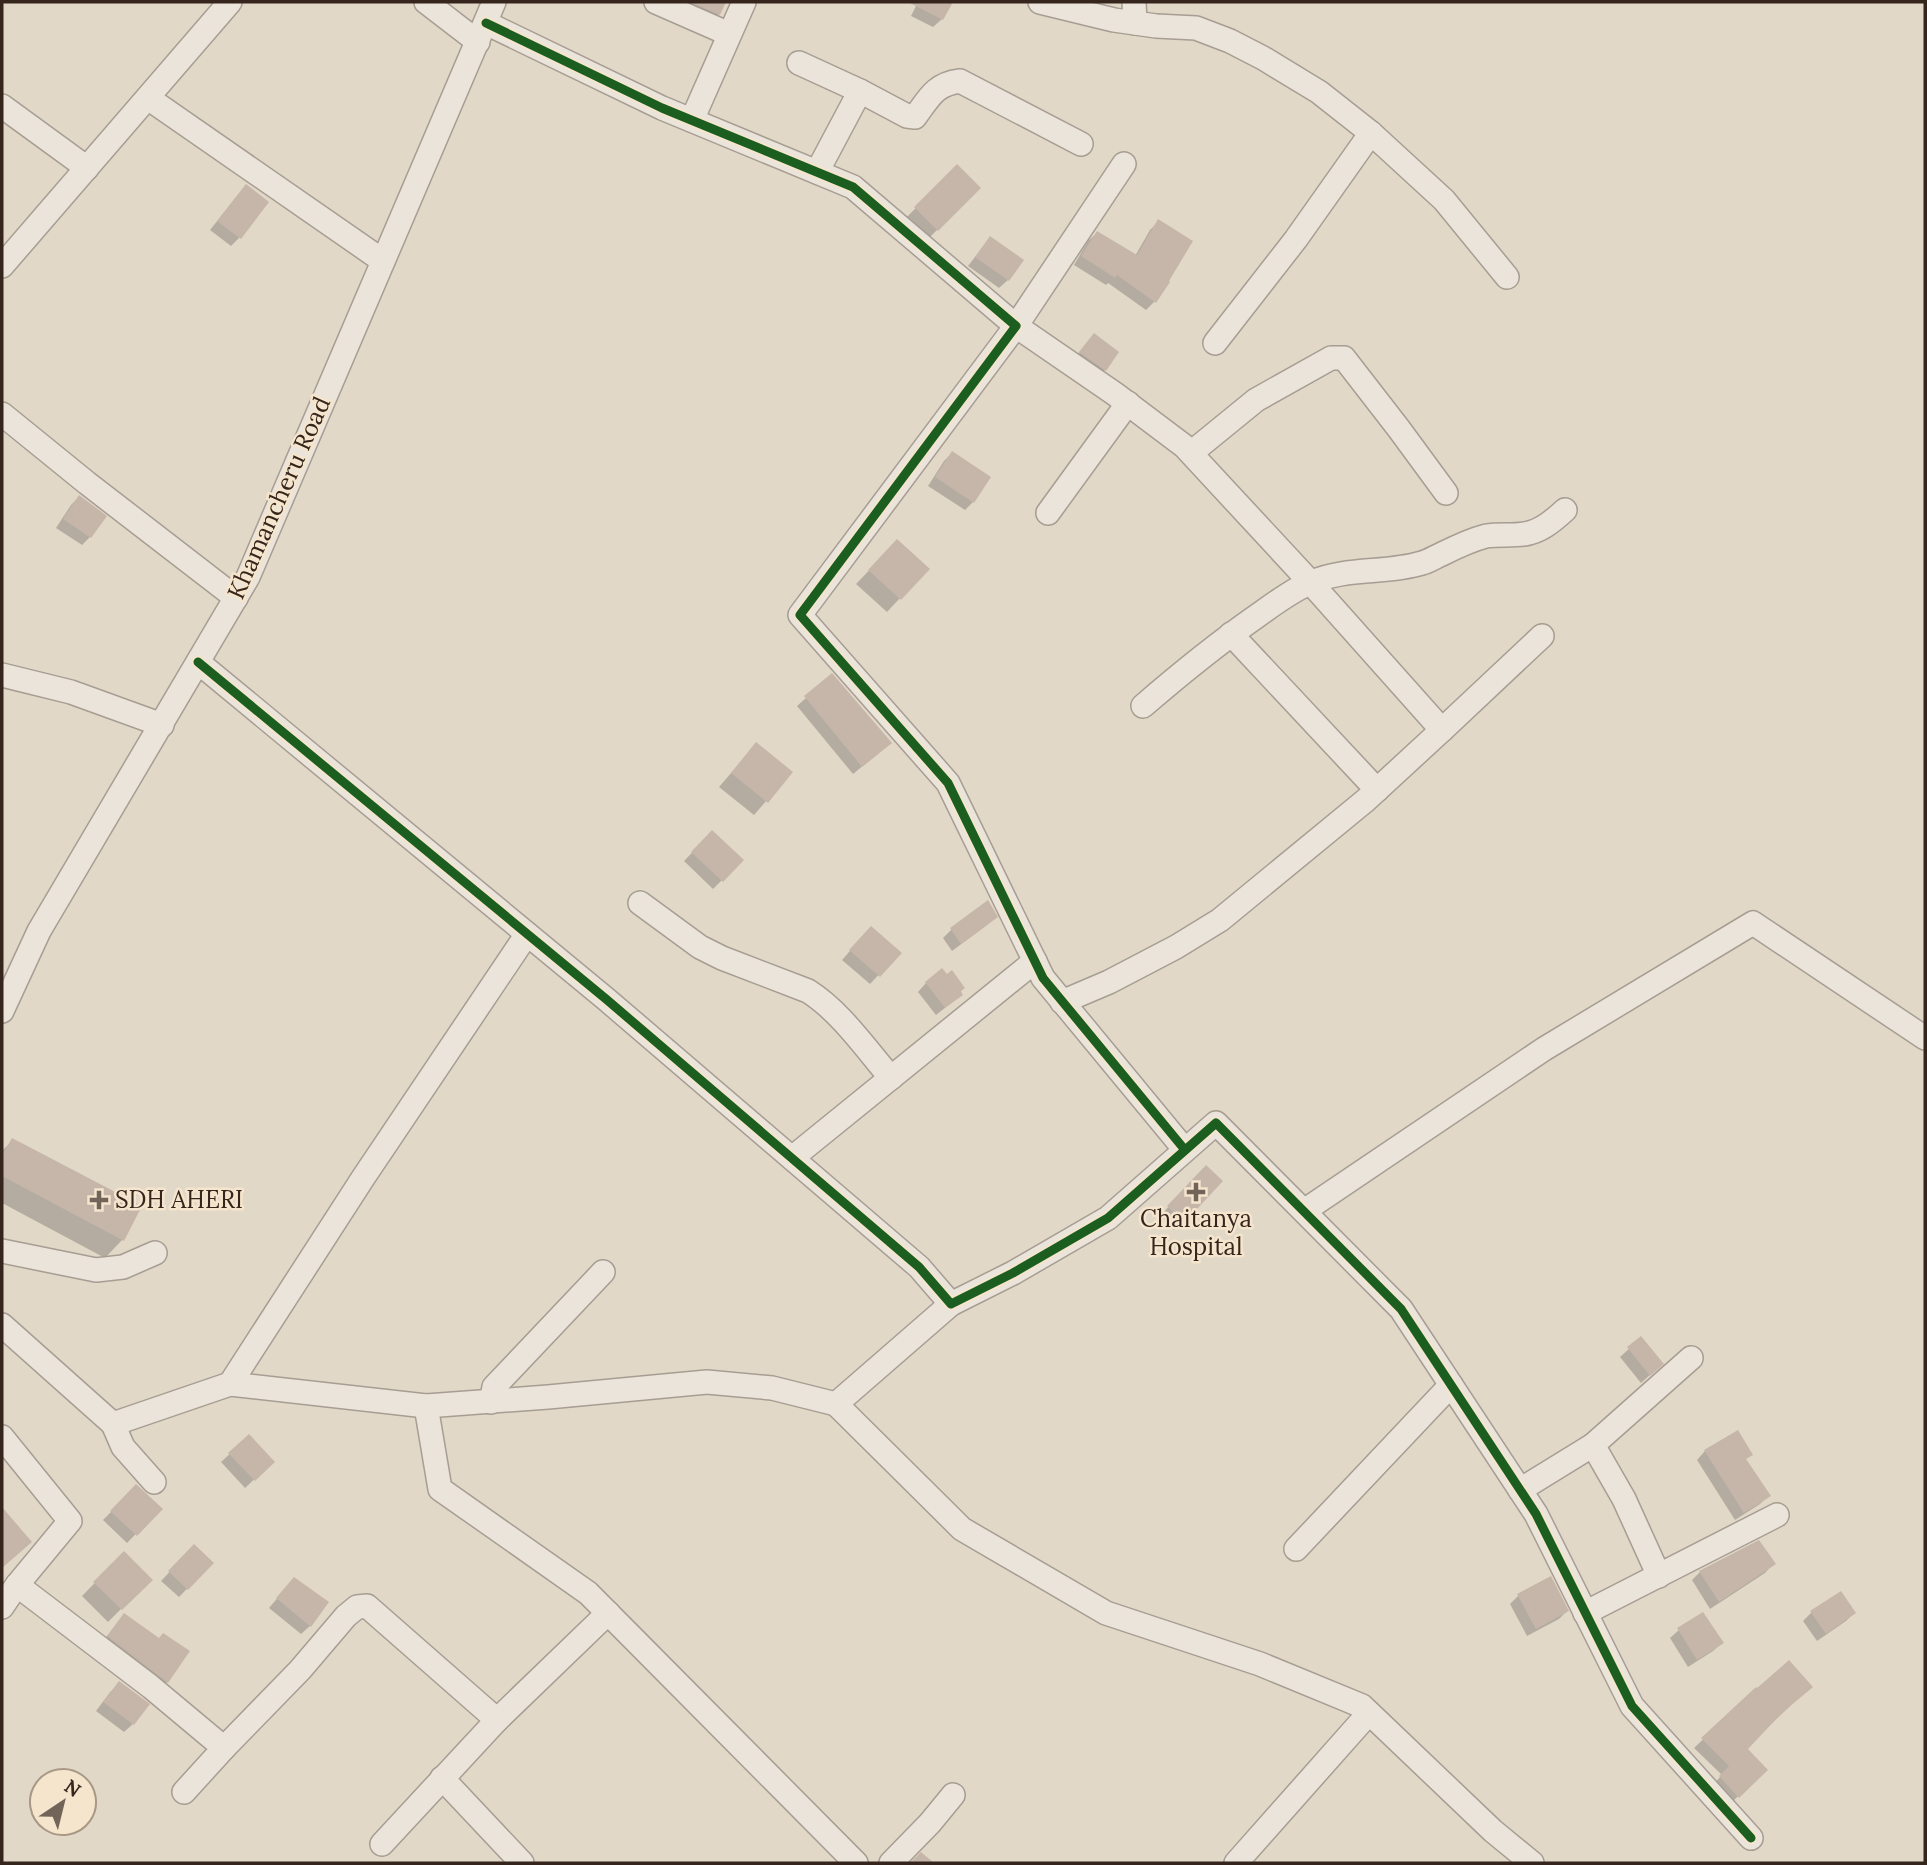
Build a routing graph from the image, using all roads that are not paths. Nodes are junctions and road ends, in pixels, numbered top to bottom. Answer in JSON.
{"nodes":[{"id":1,"x":230,"y":2,"type":"edge"},
{"id":2,"x":426,"y":2,"type":"edge"},
{"id":3,"x":656,"y":2,"type":"edge"},
{"id":4,"x":744,"y":2,"type":"edge"},
{"id":5,"x":1040,"y":2,"type":"edge"},
{"id":6,"x":1134,"y":12,"type":"edge"},
{"id":7,"x":486,"y":22,"type":"edge"},
{"id":8,"x":729,"y":34,"type":"junction"},
{"id":9,"x":799,"y":63,"type":"dead end"},
{"id":10,"x":860,"y":91,"type":"junction"},
{"id":11,"x":148,"y":98,"type":"junction"},
{"id":12,"x":2,"y":106,"type":"edge"},
{"id":13,"x":692,"y":120,"type":"junction"},
{"id":14,"x":1371,"y":133,"type":"junction"},
{"id":15,"x":1081,"y":144,"type":"dead end"},
{"id":16,"x":1124,"y":164,"type":"dead end"},
{"id":17,"x":87,"y":168,"type":"junction"},
{"id":18,"x":817,"y":172,"type":"junction"},
{"id":19,"x":383,"y":261,"type":"junction"},
{"id":20,"x":2,"y":267,"type":"edge"},
{"id":21,"x":1507,"y":277,"type":"dead end"},
{"id":22,"x":1016,"y":326,"type":"junction"},
{"id":23,"x":1215,"y":343,"type":"dead end"},
{"id":24,"x":1128,"y":403,"type":"junction"},
{"id":25,"x":2,"y":414,"type":"edge"},
{"id":26,"x":1191,"y":453,"type":"junction"},
{"id":27,"x":1446,"y":493,"type":"dead end"},
{"id":28,"x":1565,"y":510,"type":"dead end"},
{"id":29,"x":1048,"y":513,"type":"dead end"},
{"id":30,"x":1311,"y":583,"type":"junction"},
{"id":31,"x":236,"y":597,"type":"junction"},
{"id":32,"x":1231,"y":634,"type":"junction"},
{"id":33,"x":1542,"y":635,"type":"dead end"},
{"id":34,"x":198,"y":662,"type":"junction"},
{"id":35,"x":2,"y":674,"type":"edge"},
{"id":36,"x":1143,"y":706,"type":"dead end"},
{"id":37,"x":162,"y":725,"type":"junction"},
{"id":38,"x":1442,"y":730,"type":"junction"},
{"id":39,"x":1377,"y":790,"type":"junction"},
{"id":40,"x":640,"y":903,"type":"dead end"},
{"id":41,"x":527,"y":934,"type":"junction"},
{"id":42,"x":1035,"y":961,"type":"junction"},
{"id":43,"x":1062,"y":1002,"type":"junction"},
{"id":44,"x":2,"y":1011,"type":"edge"},
{"id":45,"x":1925,"y":1038,"type":"edge"},
{"id":46,"x":891,"y":1078,"type":"junction"},
{"id":47,"x":1185,"y":1150,"type":"junction"},
{"id":48,"x":792,"y":1158,"type":"junction"},
{"id":49,"x":1304,"y":1211,"type":"junction"},
{"id":50,"x":2,"y":1251,"type":"edge"},
{"id":51,"x":155,"y":1253,"type":"dead end"},
{"id":52,"x":603,"y":1272,"type":"dead end"},
{"id":53,"x":951,"y":1304,"type":"junction"},
{"id":54,"x":2,"y":1325,"type":"edge"},
{"id":55,"x":1691,"y":1359,"type":"dead end"},
{"id":56,"x":230,"y":1384,"type":"junction"},
{"id":57,"x":1451,"y":1385,"type":"junction"},
{"id":58,"x":491,"y":1402,"type":"junction"},
{"id":59,"x":836,"y":1404,"type":"junction"},
{"id":60,"x":426,"y":1406,"type":"junction"},
{"id":61,"x":113,"y":1424,"type":"junction"},
{"id":62,"x":2,"y":1437,"type":"edge"},
{"id":63,"x":1593,"y":1445,"type":"junction"},
{"id":64,"x":154,"y":1482,"type":"dead end"},
{"id":65,"x":1520,"y":1490,"type":"junction"},
{"id":66,"x":1777,"y":1514,"type":"dead end"},
{"id":67,"x":1296,"y":1549,"type":"dead end"},
{"id":68,"x":1658,"y":1576,"type":"junction"},
{"id":69,"x":17,"y":1585,"type":"junction"},
{"id":70,"x":2,"y":1607,"type":"edge"},
{"id":71,"x":608,"y":1613,"type":"junction"},
{"id":72,"x":1586,"y":1613,"type":"junction"},
{"id":73,"x":1369,"y":1713,"type":"junction"},
{"id":74,"x":497,"y":1720,"type":"junction"},
{"id":75,"x":224,"y":1748,"type":"junction"},
{"id":76,"x":442,"y":1779,"type":"junction"},
{"id":77,"x":184,"y":1792,"type":"dead end"},
{"id":78,"x":953,"y":1795,"type":"dead end"},
{"id":79,"x":1751,"y":1838,"type":"dead end"},
{"id":80,"x":382,"y":1844,"type":"dead end"},
{"id":81,"x":522,"y":1863,"type":"edge"},
{"id":82,"x":856,"y":1863,"type":"edge"},
{"id":83,"x":891,"y":1863,"type":"edge"},
{"id":84,"x":1236,"y":1863,"type":"edge"},
{"id":85,"x":1532,"y":1863,"type":"edge"}],
"edges":[{"from":1,"to":11,"type":"street"},
{"from":2,"to":7,"type":"street"},
{"from":3,"to":8,"type":"street"},
{"from":4,"to":8,"type":"street"},
{"from":5,"to":6,"type":"street"},
{"from":6,"to":14,"type":"street"},
{"from":7,"to":13,"type":"street"},
{"from":7,"to":19,"type":"street","name":"Khamancheru Road"},
{"from":8,"to":13,"type":"street"},
{"from":9,"to":10,"type":"street"},
{"from":10,"to":15,"type":"street"},
{"from":10,"to":18,"type":"street"},
{"from":11,"to":17,"type":"street"},
{"from":11,"to":19,"type":"street"},
{"from":12,"to":17,"type":"street"},
{"from":13,"to":18,"type":"street"},
{"from":14,"to":21,"type":"street"},
{"from":14,"to":23,"type":"street"},
{"from":16,"to":22,"type":"street"},
{"from":17,"to":20,"type":"street"},
{"from":18,"to":22,"type":"street"},
{"from":19,"to":31,"type":"street","name":"Khamancheru Road"},
{"from":22,"to":24,"type":"street"},
{"from":22,"to":42,"type":"street"},
{"from":24,"to":26,"type":"street"},
{"from":24,"to":29,"type":"street"},
{"from":25,"to":31,"type":"street"},
{"from":26,"to":27,"type":"street"},
{"from":26,"to":30,"type":"street"},
{"from":28,"to":30,"type":"street"},
{"from":30,"to":32,"type":"street"},
{"from":30,"to":38,"type":"street"},
{"from":31,"to":34,"type":"street","name":"Khamancheru Road"},
{"from":32,"to":36,"type":"street"},
{"from":32,"to":39,"type":"street"},
{"from":33,"to":38,"type":"street"},
{"from":34,"to":37,"type":"street","name":"Khamancheru Road"},
{"from":34,"to":41,"type":"street"},
{"from":35,"to":37,"type":"street"},
{"from":37,"to":44,"type":"street","name":"Khamancheru Road"},
{"from":38,"to":39,"type":"street"},
{"from":39,"to":43,"type":"street"},
{"from":40,"to":46,"type":"street"},
{"from":41,"to":48,"type":"street"},
{"from":41,"to":56,"type":"street"},
{"from":42,"to":43,"type":"street"},
{"from":42,"to":46,"type":"street"},
{"from":43,"to":47,"type":"street"},
{"from":45,"to":49,"type":"street"},
{"from":46,"to":48,"type":"street"},
{"from":47,"to":49,"type":"street"},
{"from":47,"to":53,"type":"street"},
{"from":48,"to":53,"type":"street"},
{"from":49,"to":57,"type":"street"},
{"from":50,"to":51,"type":"street"},
{"from":52,"to":58,"type":"street"},
{"from":53,"to":59,"type":"street"},
{"from":54,"to":61,"type":"street"},
{"from":55,"to":63,"type":"street"},
{"from":56,"to":60,"type":"street"},
{"from":56,"to":61,"type":"street"},
{"from":57,"to":65,"type":"street"},
{"from":57,"to":67,"type":"street"},
{"from":58,"to":59,"type":"street"},
{"from":58,"to":60,"type":"street"},
{"from":59,"to":73,"type":"street"},
{"from":60,"to":71,"type":"street"},
{"from":61,"to":64,"type":"street"},
{"from":62,"to":69,"type":"street"},
{"from":63,"to":65,"type":"street"},
{"from":63,"to":68,"type":"street"},
{"from":65,"to":72,"type":"street"},
{"from":66,"to":68,"type":"street"},
{"from":68,"to":72,"type":"street"},
{"from":69,"to":70,"type":"street"},
{"from":69,"to":75,"type":"street"},
{"from":71,"to":74,"type":"street"},
{"from":71,"to":82,"type":"street"},
{"from":72,"to":79,"type":"street"},
{"from":73,"to":84,"type":"street"},
{"from":73,"to":85,"type":"street"},
{"from":74,"to":75,"type":"street"},
{"from":74,"to":76,"type":"street"},
{"from":75,"to":77,"type":"street"},
{"from":76,"to":80,"type":"street"},
{"from":76,"to":81,"type":"street"},
{"from":78,"to":83,"type":"street"}]}
